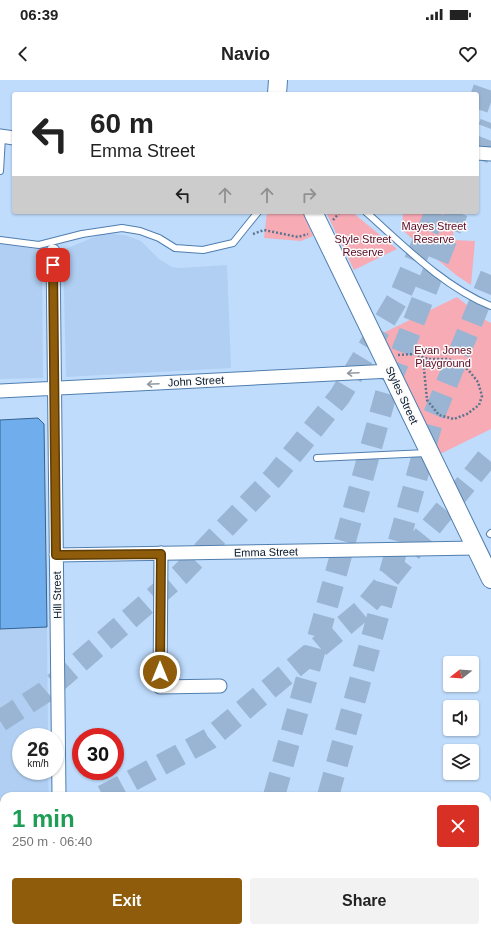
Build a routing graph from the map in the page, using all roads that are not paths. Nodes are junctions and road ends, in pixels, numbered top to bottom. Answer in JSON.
{"nodes":[{"id":1,"x":278,"y":80,"type":"edge"},
{"id":2,"x":276,"y":92,"type":"edge"},
{"id":3,"x":5,"y":137,"type":"edge"},
{"id":4,"x":479,"y":153,"type":"edge"},
{"id":5,"x":491,"y":154,"type":"edge"},
{"id":6,"x":0,"y":171,"type":"edge"},
{"id":7,"x":256,"y":214,"type":"edge"},
{"id":8,"x":368,"y":214,"type":"edge"},
{"id":9,"x":317,"y":220,"type":"edge"},
{"id":10,"x":0,"y":240,"type":"edge"},
{"id":11,"x":53,"y":251,"type":"dead end"},
{"id":12,"x":491,"y":306,"type":"edge"},
{"id":13,"x":392,"y":364,"type":"junction"},
{"id":14,"x":54,"y":389,"type":"junction"},
{"id":15,"x":0,"y":392,"type":"edge"},
{"id":16,"x":430,"y":453,"type":"junction"},
{"id":17,"x":317,"y":458,"type":"dead end"},
{"id":18,"x":476,"y":548,"type":"junction"},
{"id":19,"x":161,"y":554,"type":"junction"},
{"id":20,"x":56,"y":555,"type":"junction"},
{"id":21,"x":491,"y":579,"type":"edge"},
{"id":22,"x":220,"y":686,"type":"dead end"},
{"id":23,"x":59,"y":792,"type":"edge"}],
"edges":[{"from":1,"to":2,"type":"main road"},
{"from":3,"to":6,"type":"lane"},
{"from":4,"to":5,"type":"street"},
{"from":7,"to":10,"type":"lane"},
{"from":8,"to":12,"type":"lane"},
{"from":9,"to":13,"type":"main road","name":"Styles Street"},
{"from":11,"to":14,"type":"street","name":"Hill Street"},
{"from":13,"to":14,"type":"street","name":"John Street","one_way":true},
{"from":13,"to":16,"type":"main road","name":"Styles Street"},
{"from":14,"to":15,"type":"street","name":"John Street"},
{"from":14,"to":20,"type":"street","name":"Hill Street"},
{"from":16,"to":17,"type":"lane"},
{"from":16,"to":18,"type":"main road","name":"Styles Street"},
{"from":18,"to":19,"type":"street","name":"Emma Street"},
{"from":18,"to":21,"type":"main road","name":"Styles Street"},
{"from":19,"to":20,"type":"street","name":"Emma Street"},
{"from":19,"to":22,"type":"street"},
{"from":20,"to":23,"type":"street","name":"Hill Street"}]}
